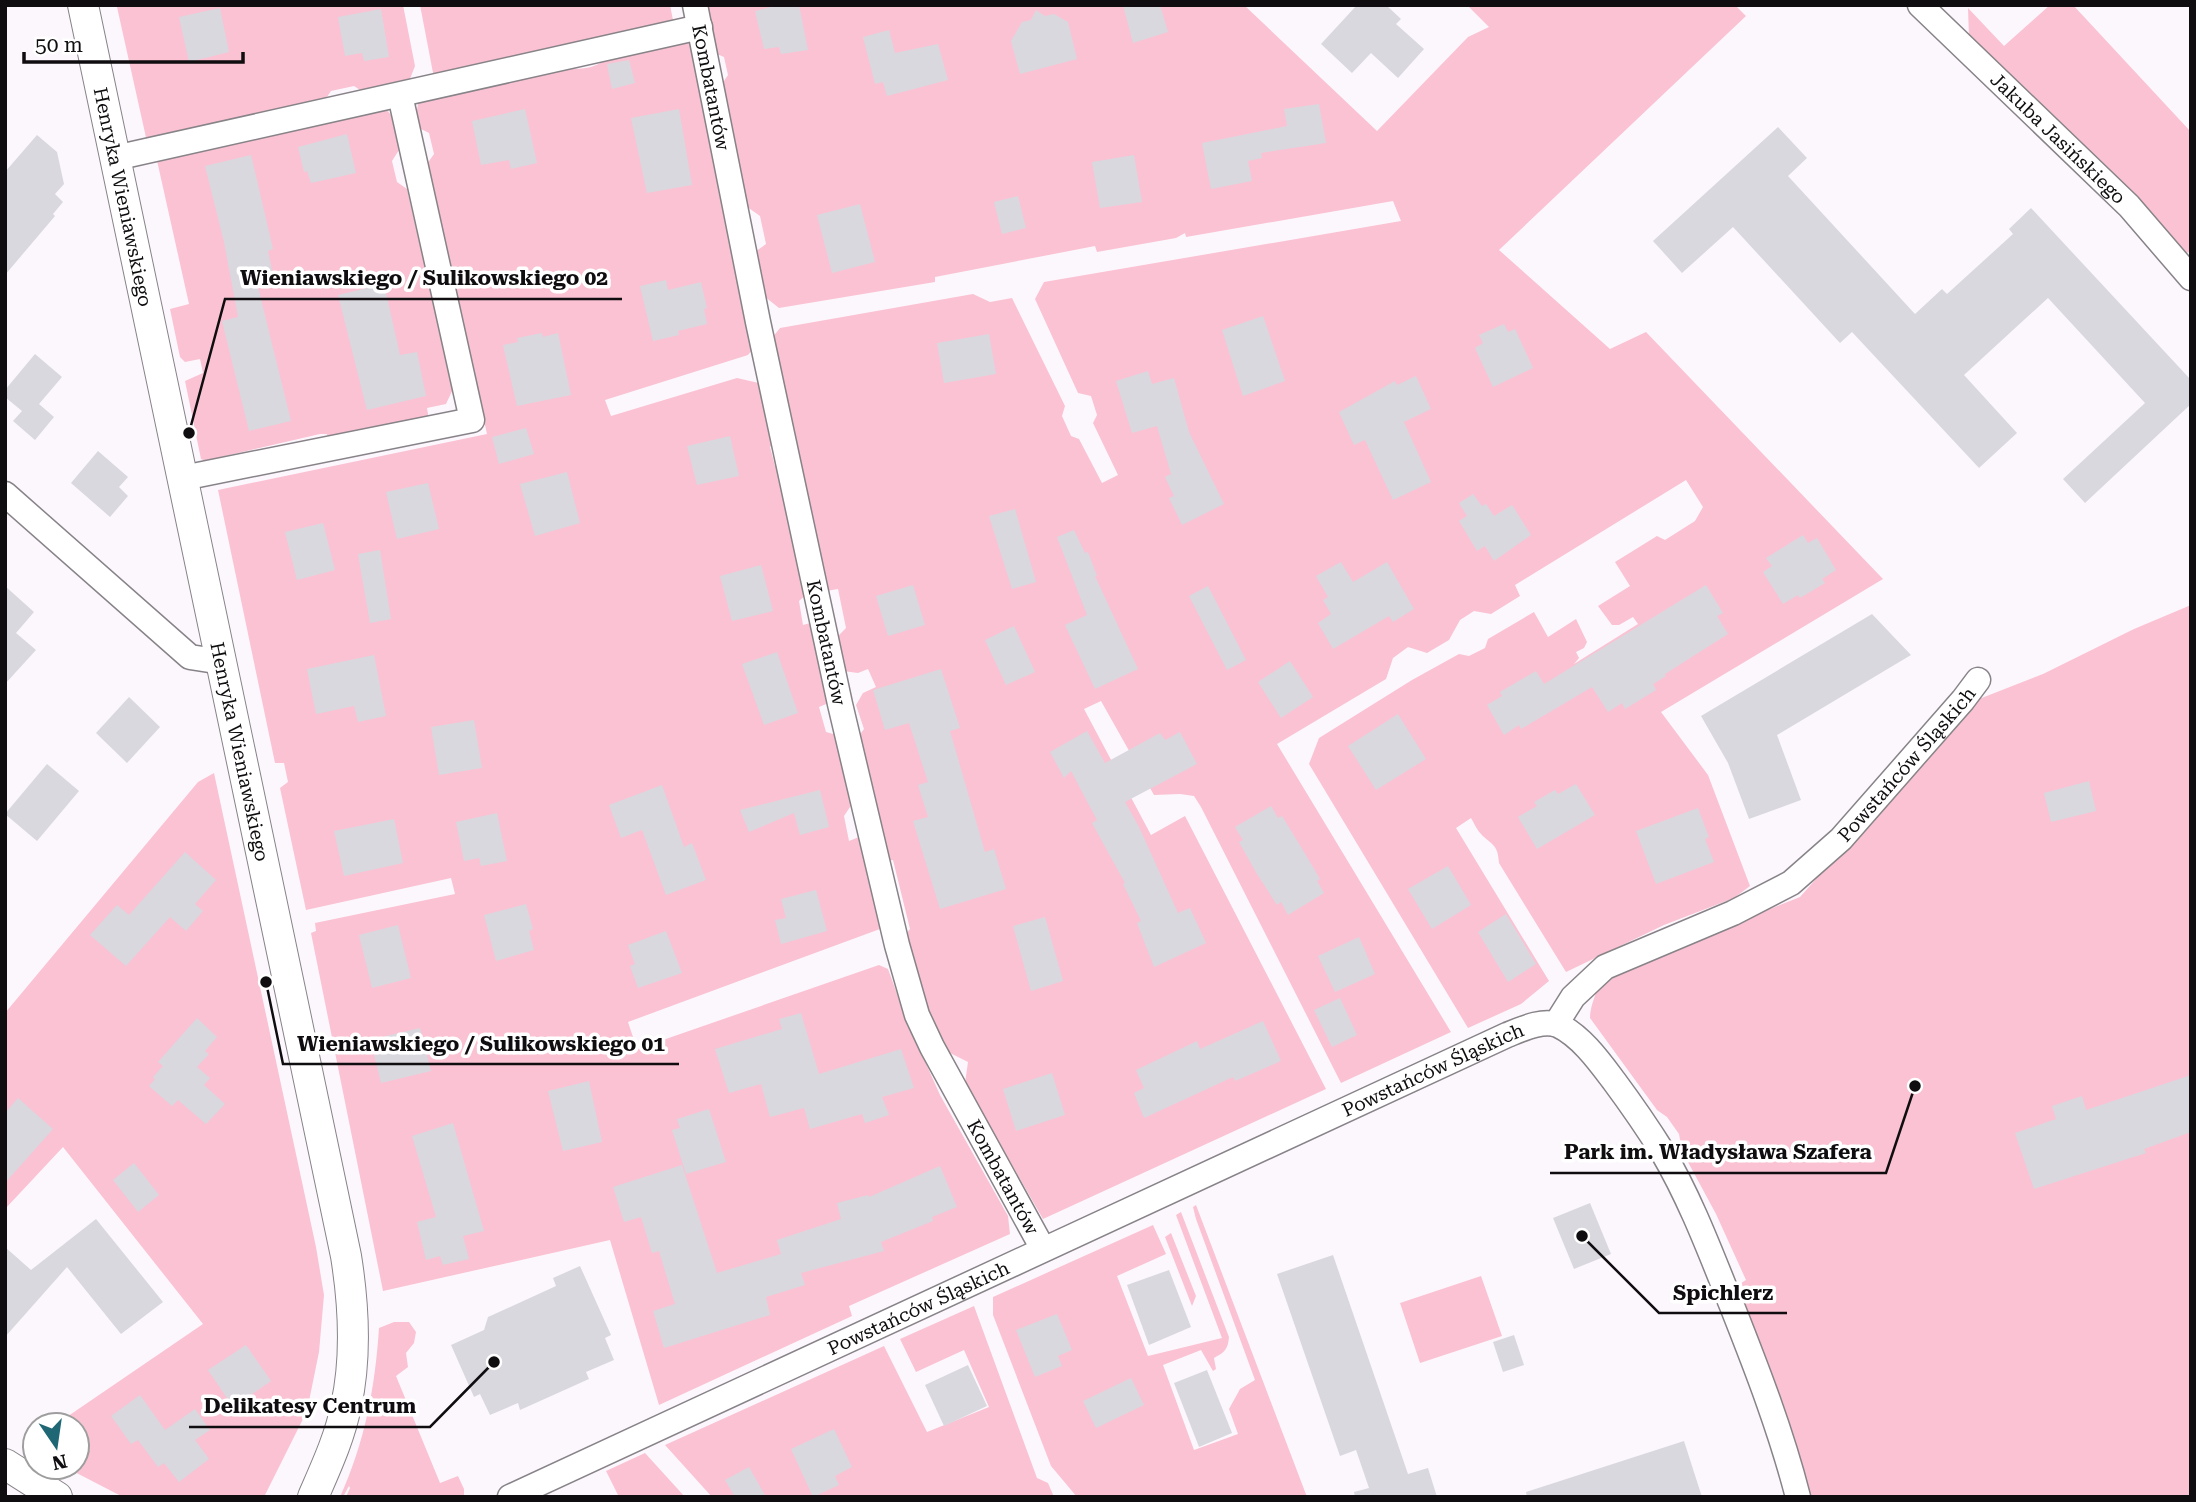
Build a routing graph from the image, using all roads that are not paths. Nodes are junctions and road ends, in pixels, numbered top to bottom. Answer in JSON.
{"nodes":[{"id":1,"x":83,"y":5,"type":"edge"},
{"id":2,"x":1920,"y":5,"type":"edge"},
{"id":3,"x":698,"y":16,"type":"edge"},
{"id":4,"x":400,"y":95,"type":"junction"},
{"id":5,"x":115,"y":158,"type":"junction"},
{"id":6,"x":2191,"y":278,"type":"edge"},
{"id":7,"x":183,"y":478,"type":"junction"},
{"id":8,"x":5,"y":494,"type":"edge"},
{"id":9,"x":222,"y":662,"type":"junction"},
{"id":10,"x":1978,"y":680,"type":"dead end"},
{"id":11,"x":1556,"y":1024,"type":"junction"},
{"id":12,"x":1043,"y":1249,"type":"junction"},
{"id":13,"x":5,"y":1464,"type":"edge"},
{"id":14,"x":57,"y":1497,"type":"edge"},
{"id":15,"x":313,"y":1497,"type":"edge"},
{"id":16,"x":510,"y":1497,"type":"edge"},
{"id":17,"x":1798,"y":1497,"type":"edge"}],
"edges":[{"from":1,"to":5,"type":"street","name":"Henryka Wieniawskiego"},
{"from":2,"to":6,"type":"street","name":"Jakuba Jasińskiego"},
{"from":3,"to":4,"type":"street"},
{"from":3,"to":12,"type":"street","name":"Kombatantów"},
{"from":4,"to":5,"type":"street"},
{"from":4,"to":7,"type":"street"},
{"from":5,"to":7,"type":"street","name":"Henryka Wieniawskiego"},
{"from":7,"to":9,"type":"street","name":"Henryka Wieniawskiego"},
{"from":8,"to":9,"type":"street"},
{"from":9,"to":15,"type":"street","name":"Henryka Wieniawskiego"},
{"from":10,"to":11,"type":"street","name":"Powstańców Śląskich"},
{"from":11,"to":12,"type":"street","name":"Powstańców Śląskich"},
{"from":11,"to":17,"type":"street"},
{"from":12,"to":16,"type":"street","name":"Powstańców Śląskich"},
{"from":13,"to":14,"type":"street"}]}
